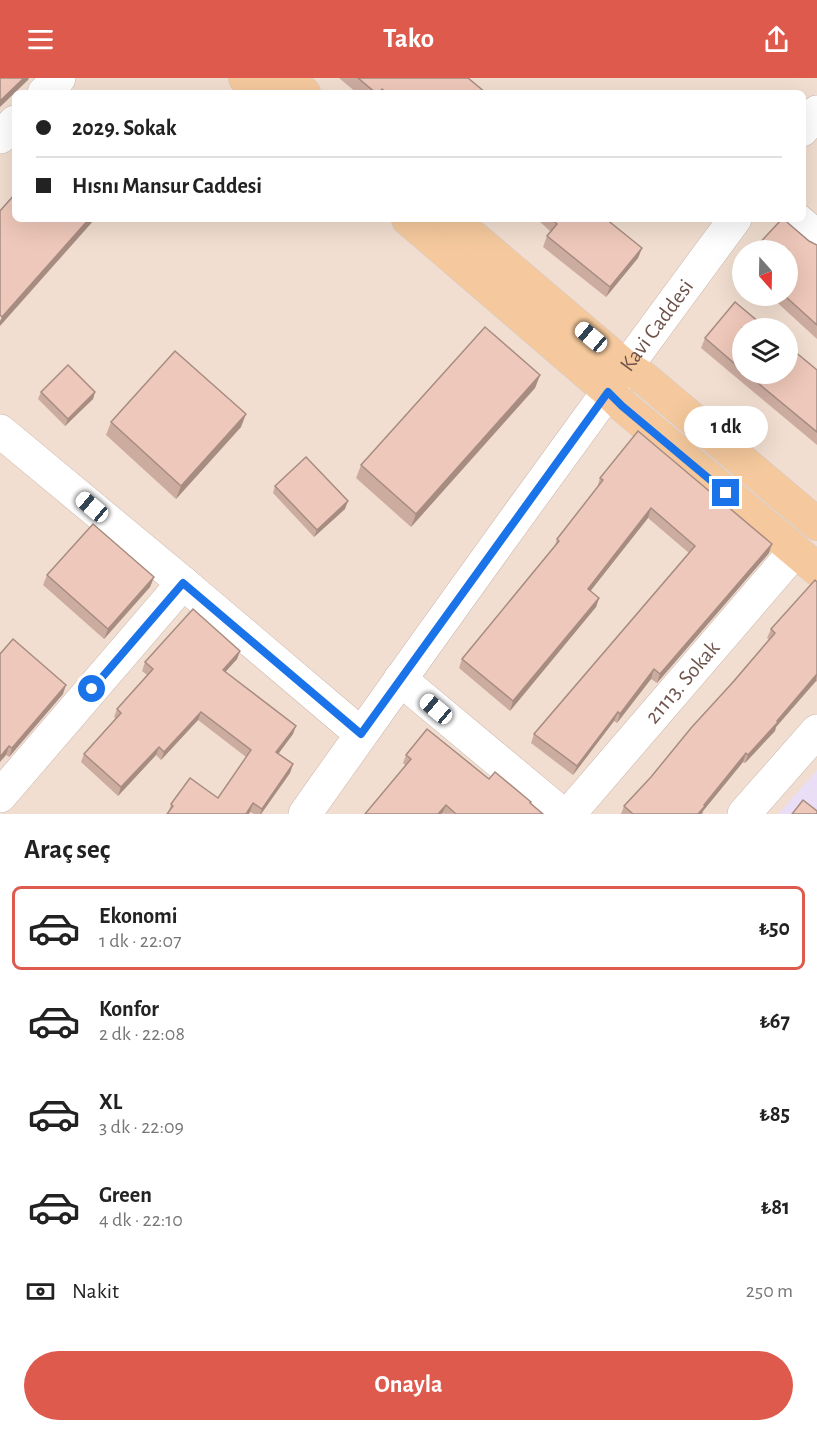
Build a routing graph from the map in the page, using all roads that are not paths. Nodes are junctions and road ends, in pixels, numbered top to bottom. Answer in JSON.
{"nodes":[{"id":1,"x":59,"y":78,"type":"edge"},
{"id":2,"x":245,"y":78,"type":"edge"},
{"id":3,"x":286,"y":78,"type":"edge"},
{"id":4,"x":47,"y":90,"type":"edge"},
{"id":5,"x":259,"y":90,"type":"edge"},
{"id":6,"x":300,"y":90,"type":"edge"},
{"id":7,"x":817,"y":112,"type":"edge"},
{"id":8,"x":12,"y":125,"type":"edge"},
{"id":9,"x":806,"y":125,"type":"edge"},
{"id":10,"x":0,"y":137,"type":"edge"},
{"id":11,"x":412,"y":222,"type":"edge"},
{"id":12,"x":455,"y":222,"type":"edge"},
{"id":13,"x":733,"y":222,"type":"edge"},
{"id":14,"x":800,"y":222,"type":"edge"},
{"id":15,"x":817,"y":237,"type":"edge"},
{"id":16,"x":617,"y":379,"type":"junction"},
{"id":17,"x":0,"y":431,"type":"edge"},
{"id":18,"x":817,"y":524,"type":"edge"},
{"id":19,"x":806,"y":560,"type":"edge"},
{"id":20,"x":183,"y":583,"type":"junction"},
{"id":21,"x":400,"y":679,"type":"junction"},
{"id":22,"x":817,"y":731,"type":"edge"},
{"id":23,"x":361,"y":734,"type":"junction"},
{"id":24,"x":0,"y":796,"type":"edge"},
{"id":25,"x":304,"y":814,"type":"edge"},
{"id":26,"x":562,"y":814,"type":"edge"},
{"id":27,"x":569,"y":814,"type":"edge"},
{"id":28,"x":744,"y":814,"type":"edge"}],
"edges":[{"from":1,"to":4,"type":"street"},
{"from":2,"to":5,"type":"main road"},
{"from":3,"to":6,"type":"main road"},
{"from":7,"to":9,"type":"street"},
{"from":8,"to":10,"type":"street"},
{"from":11,"to":16,"type":"main road"},
{"from":12,"to":16,"type":"main road"},
{"from":13,"to":16,"type":"street","name":"Kavi Caddesi"},
{"from":14,"to":15,"type":"street"},
{"from":16,"to":18,"type":"main road"},
{"from":16,"to":19,"type":"main road"},
{"from":16,"to":21,"type":"street","name":"Kavi Caddesi"},
{"from":17,"to":20,"type":"street"},
{"from":19,"to":27,"type":"street","name":"21113. Sokak"},
{"from":20,"to":23,"type":"street"},
{"from":20,"to":24,"type":"street"},
{"from":21,"to":23,"type":"street","name":"Kavi Caddesi"},
{"from":21,"to":26,"type":"street"},
{"from":22,"to":28,"type":"street"},
{"from":23,"to":25,"type":"street","name":"Kavi Caddesi"}]}
